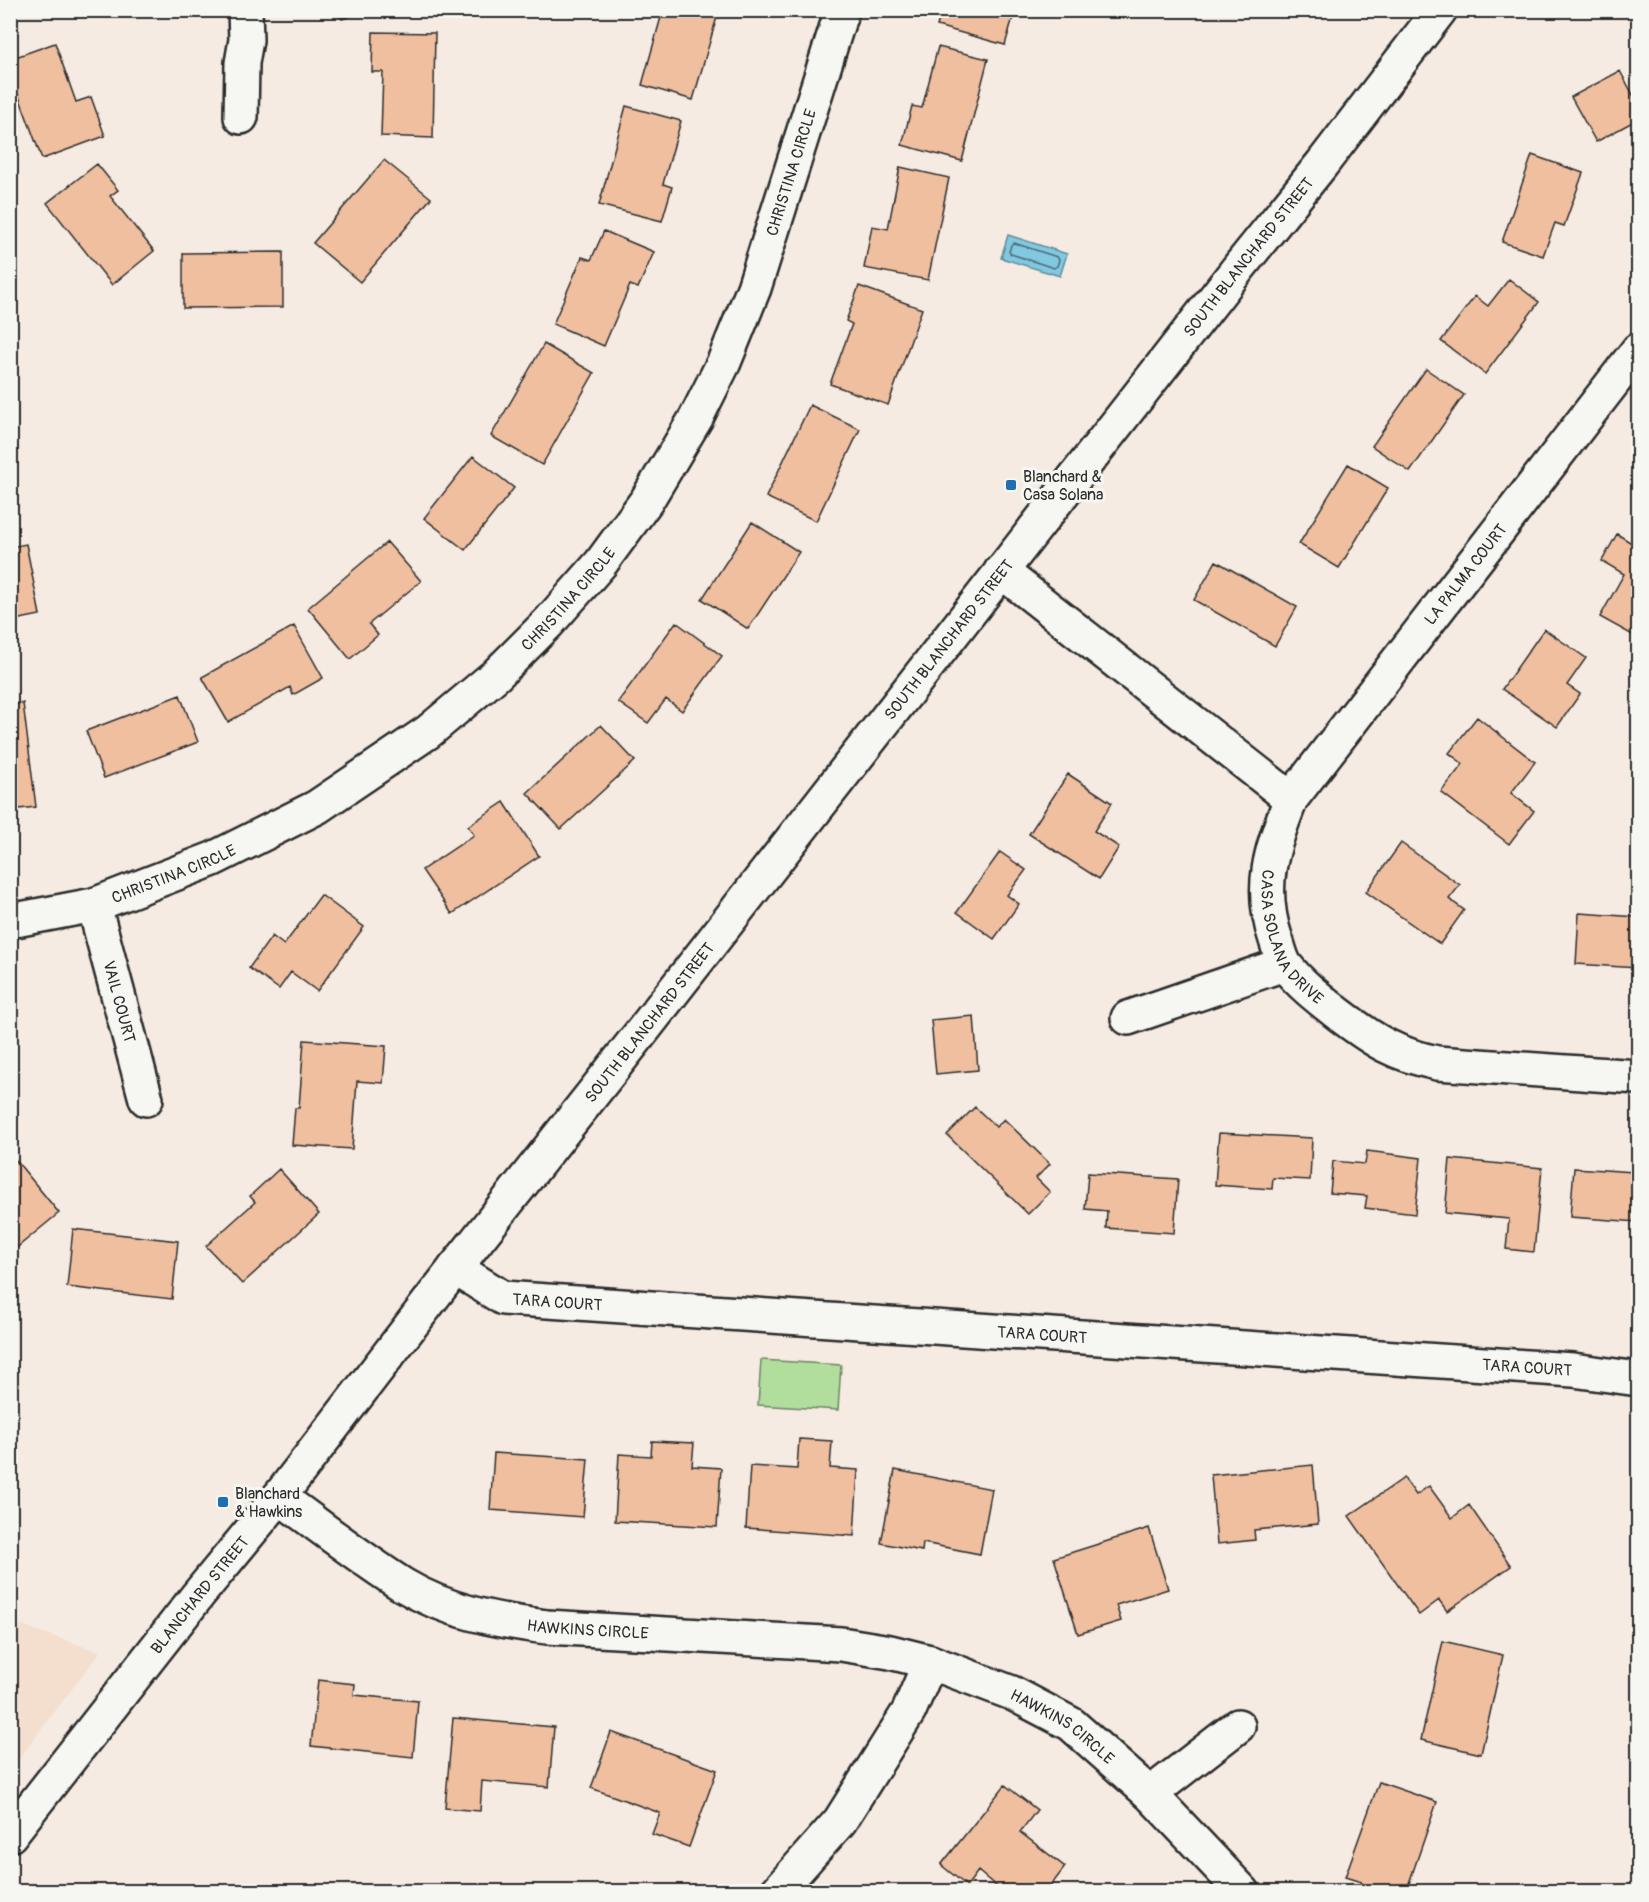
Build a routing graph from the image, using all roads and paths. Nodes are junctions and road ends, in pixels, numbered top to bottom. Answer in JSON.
{"nodes":[{"id":1,"x":245,"y":10,"type":"edge"},
{"id":2,"x":842,"y":10,"type":"edge"},
{"id":3,"x":1440,"y":10,"type":"edge"},
{"id":4,"x":241,"y":117,"type":"dead end"},
{"id":5,"x":1638,"y":350,"type":"edge"},
{"id":6,"x":1001,"y":571,"type":"junction"},
{"id":7,"x":1291,"y":799,"type":"junction"},
{"id":8,"x":94,"y":905,"type":"junction"},
{"id":9,"x":10,"y":921,"type":"edge"},
{"id":10,"x":1284,"y":964,"type":"junction"},
{"id":11,"x":1128,"y":1018,"type":"dead end"},
{"id":12,"x":1638,"y":1077,"type":"edge"},
{"id":13,"x":146,"y":1099,"type":"dead end"},
{"id":14,"x":455,"y":1268,"type":"junction"},
{"id":15,"x":1638,"y":1379,"type":"edge"},
{"id":16,"x":279,"y":1497,"type":"junction"},
{"id":17,"x":930,"y":1662,"type":"junction"},
{"id":18,"x":1238,"y":1726,"type":"dead end"},
{"id":19,"x":1150,"y":1794,"type":"junction"},
{"id":20,"x":10,"y":1835,"type":"edge"},
{"id":21,"x":777,"y":1892,"type":"edge"},
{"id":22,"x":1243,"y":1892,"type":"edge"}],
"edges":[{"from":1,"to":4,"type":"street"},
{"from":2,"to":8,"type":"street","name":"CHRISTINA CIRCLE"},
{"from":3,"to":6,"type":"street","name":"SOUTH BLANCHARD STREET"},
{"from":5,"to":7,"type":"street","name":"LA PALMA COURT"},
{"from":6,"to":7,"type":"street"},
{"from":6,"to":14,"type":"street","name":"SOUTH BLANCHARD STREET"},
{"from":7,"to":10,"type":"street","name":"CASA SOLANA DRIVE"},
{"from":8,"to":9,"type":"street","name":"CHRISTINA CIRCLE"},
{"from":8,"to":13,"type":"street","name":"VAIL COURT"},
{"from":10,"to":11,"type":"street"},
{"from":10,"to":12,"type":"street","name":"CASA SOLANA DRIVE"},
{"from":14,"to":15,"type":"street","name":"TARA COURT"},
{"from":14,"to":16,"type":"street","name":"BLANCHARD STREET"},
{"from":16,"to":17,"type":"street","name":"HAWKINS CIRCLE"},
{"from":16,"to":20,"type":"street","name":"BLANCHARD STREET"},
{"from":17,"to":19,"type":"street","name":"HAWKINS CIRCLE"},
{"from":17,"to":21,"type":"street"},
{"from":18,"to":19,"type":"street"},
{"from":19,"to":22,"type":"street","name":"HAWKINS CIRCLE"}]}
